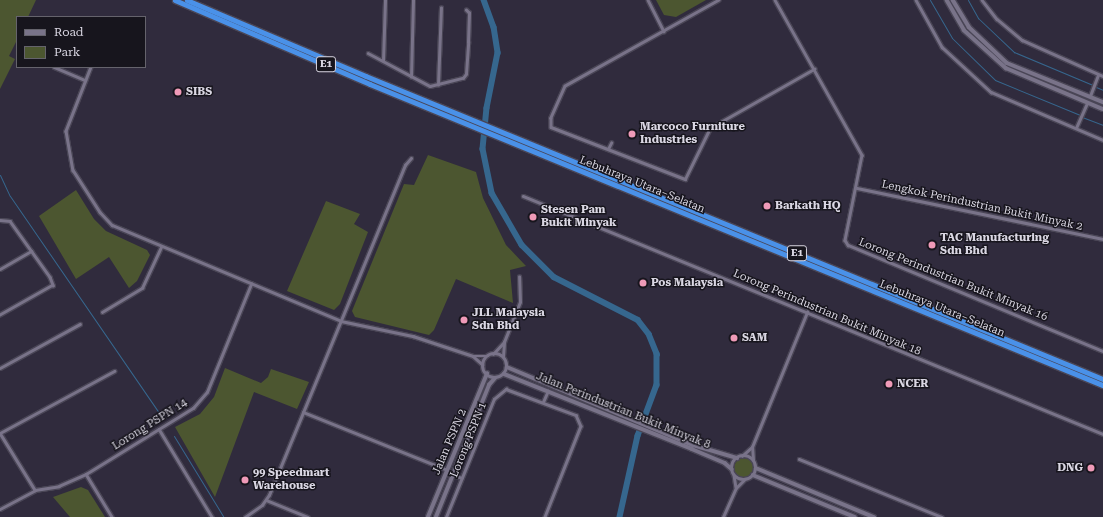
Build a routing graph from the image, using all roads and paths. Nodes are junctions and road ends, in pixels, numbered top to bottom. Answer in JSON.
{"nodes":[{"id":1,"x":175,"y":0,"type":"edge"},
{"id":2,"x":187,"y":0,"type":"edge"},
{"id":3,"x":385,"y":0,"type":"edge"},
{"id":4,"x":413,"y":0,"type":"edge"},
{"id":5,"x":648,"y":0,"type":"edge"},
{"id":6,"x":719,"y":0,"type":"edge"},
{"id":7,"x":775,"y":0,"type":"edge"},
{"id":8,"x":916,"y":0,"type":"edge"},
{"id":9,"x":947,"y":0,"type":"edge"},
{"id":10,"x":953,"y":0,"type":"edge"},
{"id":11,"x":982,"y":0,"type":"edge"},
{"id":12,"x":440,"y":8,"type":"dead end"},
{"id":13,"x":466,"y":10,"type":"dead end"},
{"id":14,"x":664,"y":31,"type":"junction"},
{"id":15,"x":368,"y":53,"type":"dead end"},
{"id":16,"x":383,"y":61,"type":"junction"},
{"id":17,"x":56,"y":68,"type":"edge"},
{"id":18,"x":91,"y":68,"type":"edge"},
{"id":19,"x":814,"y":70,"type":"junction"},
{"id":20,"x":1098,"y":74,"type":"junction"},
{"id":21,"x":1103,"y":76,"type":"edge"},
{"id":22,"x":411,"y":77,"type":"junction"},
{"id":23,"x":85,"y":80,"type":"junction"},
{"id":24,"x":438,"y":85,"type":"junction"},
{"id":25,"x":1090,"y":95,"type":"junction"},
{"id":26,"x":1103,"y":102,"type":"edge"},
{"id":27,"x":1086,"y":104,"type":"junction"},
{"id":28,"x":1103,"y":110,"type":"edge"},
{"id":29,"x":478,"y":125,"type":"junction"},
{"id":30,"x":1076,"y":127,"type":"junction"},
{"id":31,"x":1103,"y":140,"type":"edge"},
{"id":32,"x":611,"y":143,"type":"dead end"},
{"id":33,"x":608,"y":149,"type":"junction"},
{"id":34,"x":411,"y":158,"type":"dead end"},
{"id":35,"x":857,"y":188,"type":"junction"},
{"id":36,"x":523,"y":196,"type":"dead end"},
{"id":37,"x":0,"y":220,"type":"edge"},
{"id":38,"x":1103,"y":239,"type":"edge"},
{"id":39,"x":161,"y":247,"type":"junction"},
{"id":40,"x":31,"y":251,"type":"junction"},
{"id":41,"x":0,"y":268,"type":"edge"},
{"id":42,"x":519,"y":277,"type":"dead end"},
{"id":43,"x":251,"y":284,"type":"junction"},
{"id":44,"x":102,"y":312,"type":"dead end"},
{"id":45,"x":807,"y":312,"type":"junction"},
{"id":46,"x":0,"y":315,"type":"edge"},
{"id":47,"x":341,"y":321,"type":"junction"},
{"id":48,"x":80,"y":324,"type":"dead end"},
{"id":49,"x":504,"y":342,"type":"junction"},
{"id":50,"x":1103,"y":351,"type":"edge"},
{"id":51,"x":493,"y":354,"type":"junction"},
{"id":52,"x":473,"y":356,"type":"junction"},
{"id":53,"x":488,"y":356,"type":"junction"},
{"id":54,"x":503,"y":357,"type":"junction"},
{"id":55,"x":484,"y":365,"type":"junction"},
{"id":56,"x":507,"y":367,"type":"junction"},
{"id":57,"x":0,"y":368,"type":"edge"},
{"id":58,"x":114,"y":371,"type":"dead end"},
{"id":59,"x":487,"y":374,"type":"junction"},
{"id":60,"x":504,"y":374,"type":"junction"},
{"id":61,"x":495,"y":378,"type":"junction"},
{"id":62,"x":1103,"y":379,"type":"edge"},
{"id":63,"x":1103,"y":385,"type":"edge"},
{"id":64,"x":548,"y":390,"type":"junction"},
{"id":65,"x":543,"y":402,"type":"junction"},
{"id":66,"x":303,"y":412,"type":"junction"},
{"id":67,"x":159,"y":429,"type":"junction"},
{"id":68,"x":0,"y":433,"type":"edge"},
{"id":69,"x":1103,"y":434,"type":"edge"},
{"id":70,"x":752,"y":447,"type":"junction"},
{"id":71,"x":742,"y":456,"type":"junction"},
{"id":72,"x":737,"y":458,"type":"junction"},
{"id":73,"x":799,"y":459,"type":"dead end"},
{"id":74,"x":753,"y":460,"type":"junction"},
{"id":75,"x":756,"y":468,"type":"junction"},
{"id":76,"x":732,"y":469,"type":"junction"},
{"id":77,"x":448,"y":470,"type":"junction"},
{"id":78,"x":86,"y":474,"type":"junction"},
{"id":79,"x":453,"y":475,"type":"junction"},
{"id":80,"x":734,"y":475,"type":"junction"},
{"id":81,"x":753,"y":475,"type":"junction"},
{"id":82,"x":462,"y":478,"type":"junction"},
{"id":83,"x":744,"y":480,"type":"junction"},
{"id":84,"x":736,"y":488,"type":"junction"},
{"id":85,"x":35,"y":490,"type":"junction"},
{"id":86,"x":266,"y":500,"type":"junction"},
{"id":87,"x":0,"y":509,"type":"edge"},
{"id":88,"x":112,"y":517,"type":"edge"},
{"id":89,"x":212,"y":517,"type":"edge"},
{"id":90,"x":245,"y":517,"type":"edge"},
{"id":91,"x":308,"y":517,"type":"edge"},
{"id":92,"x":428,"y":517,"type":"edge"},
{"id":93,"x":436,"y":517,"type":"edge"},
{"id":94,"x":446,"y":517,"type":"edge"},
{"id":95,"x":545,"y":517,"type":"edge"},
{"id":96,"x":724,"y":517,"type":"edge"},
{"id":97,"x":855,"y":517,"type":"edge"},
{"id":98,"x":874,"y":517,"type":"edge"},
{"id":99,"x":942,"y":517,"type":"edge"}],
"edges":[{"from":1,"to":29,"type":"highway","name":"Lebuhraya Utara–Selatan","number":"E1"},
{"from":2,"to":29,"type":"highway","name":"Lebuhraya Utara–Selatan","number":"E1"},
{"from":3,"to":16,"type":"street"},
{"from":4,"to":22,"type":"street"},
{"from":5,"to":14,"type":"street"},
{"from":6,"to":14,"type":"street"},
{"from":7,"to":19,"type":"street","name":"Lorong Perindustrian Bukit Minyak 16"},
{"from":8,"to":30,"type":"street"},
{"from":9,"to":27,"type":"street"},
{"from":10,"to":25,"type":"street"},
{"from":11,"to":20,"type":"street"},
{"from":12,"to":24,"type":"street"},
{"from":13,"to":24,"type":"street"},
{"from":14,"to":33,"type":"street"},
{"from":15,"to":16,"type":"street"},
{"from":16,"to":22,"type":"street"},
{"from":17,"to":23,"type":"street"},
{"from":18,"to":23,"type":"street"},
{"from":19,"to":33,"type":"street"},
{"from":19,"to":35,"type":"street","name":"Lorong Perindustrian Bukit Minyak 16"},
{"from":20,"to":21,"type":"street"},
{"from":20,"to":25,"type":"street"},
{"from":22,"to":24,"type":"street"},
{"from":23,"to":39,"type":"street"},
{"from":25,"to":26,"type":"street"},
{"from":27,"to":28,"type":"street"},
{"from":27,"to":30,"type":"street"},
{"from":29,"to":62,"type":"highway","name":"Lebuhraya Utara–Selatan","number":"E1"},
{"from":29,"to":63,"type":"highway","name":"Lebuhraya Utara–Selatan","number":"E1"},
{"from":30,"to":31,"type":"street"},
{"from":32,"to":33,"type":"street"},
{"from":34,"to":47,"type":"street"},
{"from":35,"to":38,"type":"street","name":"Lengkok Perindustrian Bukit Minyak 2"},
{"from":35,"to":50,"type":"street","name":"Lorong Perindustrian Bukit Minyak 16"},
{"from":36,"to":45,"type":"street","name":"Lorong Perindustrian Bukit Minyak 18"},
{"from":37,"to":40,"type":"street"},
{"from":39,"to":43,"type":"street"},
{"from":39,"to":44,"type":"street"},
{"from":40,"to":41,"type":"street"},
{"from":40,"to":46,"type":"street"},
{"from":42,"to":49,"type":"street"},
{"from":43,"to":47,"type":"street"},
{"from":43,"to":67,"type":"street","name":"Lorong PSPN 14"},
{"from":45,"to":69,"type":"street","name":"Lorong Perindustrian Bukit Minyak 18"},
{"from":45,"to":70,"type":"street"},
{"from":47,"to":52,"type":"street"},
{"from":47,"to":66,"type":"street"},
{"from":48,"to":57,"type":"street"},
{"from":49,"to":51,"type":"street"},
{"from":49,"to":54,"type":"street"},
{"from":51,"to":53,"type":"street"},
{"from":51,"to":54,"type":"street"},
{"from":52,"to":53,"type":"street"},
{"from":52,"to":55,"type":"street"},
{"from":53,"to":55,"type":"street"},
{"from":54,"to":56,"type":"street"},
{"from":55,"to":59,"type":"street"},
{"from":56,"to":60,"type":"street"},
{"from":56,"to":72,"type":"street","name":"Jalan Perindustrian Bukit Minyak 8"},
{"from":58,"to":68,"type":"street"},
{"from":59,"to":61,"type":"street"},
{"from":59,"to":77,"type":"street","name":"Jalan PSPN 2"},
{"from":60,"to":61,"type":"street"},
{"from":60,"to":64,"type":"street","name":"Jalan Perindustrian Bukit Minyak 8"},
{"from":61,"to":79,"type":"street","name":"Jalan PSPN 2"},
{"from":64,"to":65,"type":"street"},
{"from":64,"to":76,"type":"street","name":"Jalan Perindustrian Bukit Minyak 8"},
{"from":65,"to":82,"type":"street","name":"Lorong PSPN 1"},
{"from":65,"to":95,"type":"street","name":"Lorong PSPN 1"},
{"from":66,"to":77,"type":"street"},
{"from":66,"to":86,"type":"street"},
{"from":67,"to":78,"type":"street","name":"Lorong PSPN 14"},
{"from":67,"to":89,"type":"street"},
{"from":68,"to":85,"type":"street"},
{"from":70,"to":71,"type":"street"},
{"from":70,"to":74,"type":"street"},
{"from":71,"to":72,"type":"street"},
{"from":71,"to":74,"type":"street"},
{"from":72,"to":76,"type":"street"},
{"from":73,"to":99,"type":"street"},
{"from":74,"to":75,"type":"street"},
{"from":75,"to":81,"type":"street"},
{"from":75,"to":98,"type":"street"},
{"from":76,"to":80,"type":"street"},
{"from":77,"to":92,"type":"street","name":"Jalan PSPN 2"},
{"from":78,"to":85,"type":"street","name":"Lorong PSPN 14"},
{"from":78,"to":88,"type":"street"},
{"from":79,"to":82,"type":"street"},
{"from":79,"to":93,"type":"street","name":"Jalan PSPN 2"},
{"from":80,"to":83,"type":"street"},
{"from":80,"to":84,"type":"street"},
{"from":81,"to":83,"type":"street"},
{"from":81,"to":97,"type":"street"},
{"from":82,"to":94,"type":"street","name":"Lorong PSPN 1"},
{"from":83,"to":84,"type":"street"},
{"from":84,"to":96,"type":"street"},
{"from":85,"to":87,"type":"street","name":"Lorong PSPN 14"},
{"from":86,"to":90,"type":"street"},
{"from":86,"to":91,"type":"street"}]}
